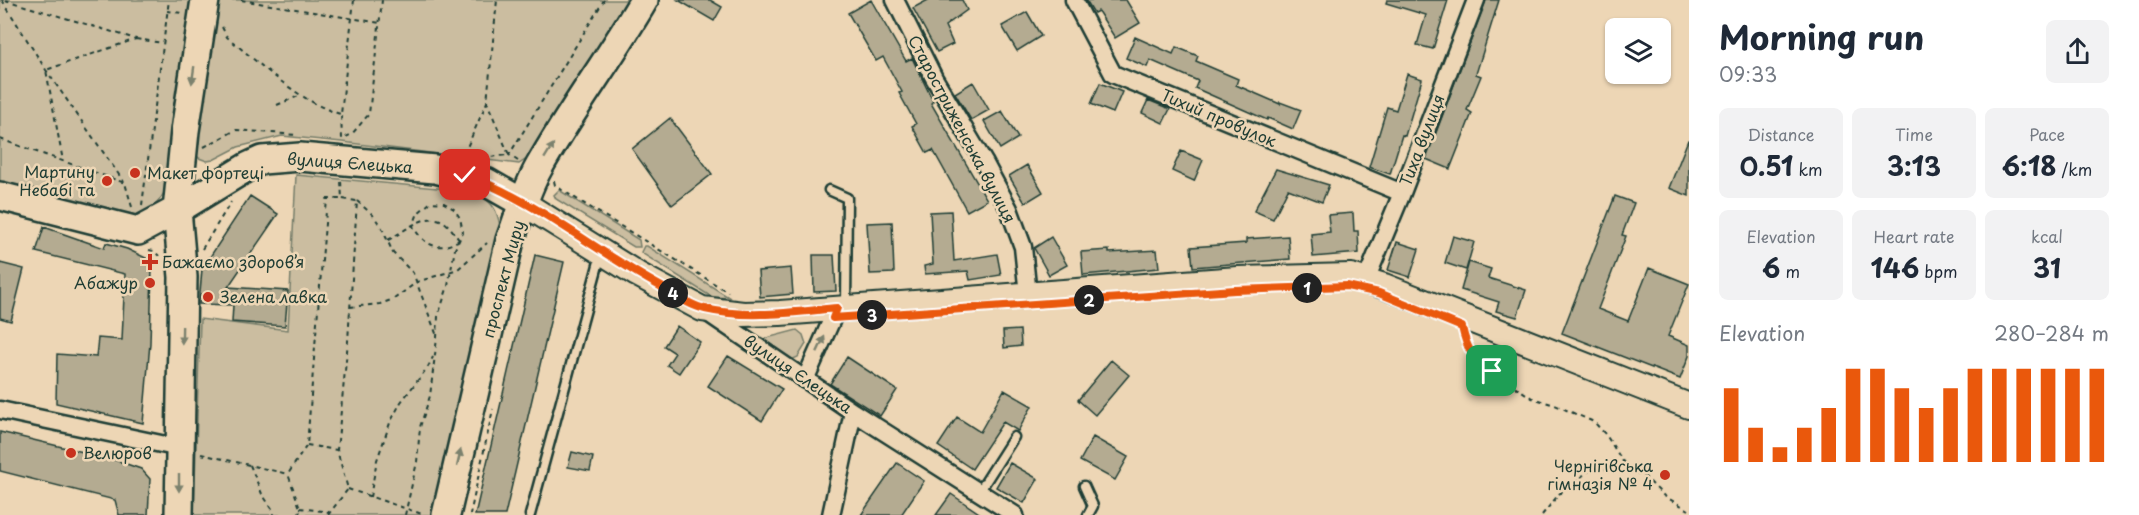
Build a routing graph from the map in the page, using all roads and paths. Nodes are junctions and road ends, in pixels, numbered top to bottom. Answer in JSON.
{"nodes":[{"id":1,"x":3,"y":0,"type":"edge"},
{"id":2,"x":29,"y":0,"type":"edge"},
{"id":3,"x":169,"y":0,"type":"edge"},
{"id":4,"x":241,"y":0,"type":"edge"},
{"id":5,"x":354,"y":0,"type":"edge"},
{"id":6,"x":382,"y":0,"type":"edge"},
{"id":7,"x":497,"y":0,"type":"edge"},
{"id":8,"x":604,"y":0,"type":"edge"},
{"id":9,"x":644,"y":0,"type":"edge"},
{"id":10,"x":895,"y":0,"type":"edge"},
{"id":11,"x":1074,"y":0,"type":"edge"},
{"id":12,"x":1476,"y":0,"type":"edge"},
{"id":13,"x":26,"y":6,"type":"junction"},
{"id":14,"x":167,"y":11,"type":"junction"},
{"id":15,"x":203,"y":12,"type":"edge"},
{"id":16,"x":351,"y":19,"type":"junction"},
{"id":17,"x":380,"y":23,"type":"junction"},
{"id":18,"x":136,"y":39,"type":"junction"},
{"id":19,"x":163,"y":43,"type":"junction"},
{"id":20,"x":46,"y":70,"type":"junction"},
{"id":21,"x":301,"y":95,"type":"junction"},
{"id":22,"x":488,"y":102,"type":"junction"},
{"id":23,"x":277,"y":105,"type":"dead end"},
{"id":24,"x":341,"y":114,"type":"junction"},
{"id":25,"x":185,"y":131,"type":"junction"},
{"id":26,"x":0,"y":139,"type":"edge"},
{"id":27,"x":464,"y":154,"type":"dead end"},
{"id":28,"x":509,"y":155,"type":"junction"},
{"id":29,"x":63,"y":161,"type":"junction"},
{"id":30,"x":518,"y":161,"type":"dead end"},
{"id":31,"x":233,"y":176,"type":"junction"},
{"id":32,"x":341,"y":176,"type":"dead end"},
{"id":33,"x":555,"y":177,"type":"dead end"},
{"id":34,"x":125,"y":183,"type":"junction"},
{"id":35,"x":829,"y":190,"type":"dead end"},
{"id":36,"x":1402,"y":193,"type":"junction"},
{"id":37,"x":0,"y":196,"type":"edge"},
{"id":38,"x":342,"y":199,"type":"junction"},
{"id":39,"x":357,"y":201,"type":"junction"},
{"id":40,"x":231,"y":202,"type":"dead end"},
{"id":41,"x":523,"y":203,"type":"junction"},
{"id":42,"x":177,"y":210,"type":"junction"},
{"id":43,"x":413,"y":226,"type":"junction"},
{"id":44,"x":141,"y":238,"type":"junction"},
{"id":45,"x":388,"y":240,"type":"junction"},
{"id":46,"x":459,"y":240,"type":"junction"},
{"id":47,"x":490,"y":241,"type":"dead end"},
{"id":48,"x":202,"y":249,"type":"dead end"},
{"id":49,"x":602,"y":251,"type":"junction"},
{"id":50,"x":162,"y":255,"type":"dead end"},
{"id":51,"x":452,"y":272,"type":"junction"},
{"id":52,"x":183,"y":277,"type":"junction"},
{"id":53,"x":1366,"y":280,"type":"junction"},
{"id":54,"x":417,"y":282,"type":"junction"},
{"id":55,"x":729,"y":293,"type":"dead end"},
{"id":56,"x":1028,"y":294,"type":"junction"},
{"id":57,"x":350,"y":306,"type":"junction"},
{"id":58,"x":842,"y":308,"type":"junction"},
{"id":59,"x":702,"y":309,"type":"junction"},
{"id":60,"x":1464,"y":336,"type":"dead end"},
{"id":61,"x":437,"y":338,"type":"junction"},
{"id":62,"x":434,"y":355,"type":"junction"},
{"id":63,"x":805,"y":380,"type":"junction"},
{"id":64,"x":1689,"y":406,"type":"edge"},
{"id":65,"x":0,"y":410,"type":"edge"},
{"id":66,"x":853,"y":412,"type":"junction"},
{"id":67,"x":1014,"y":437,"type":"dead end"},
{"id":68,"x":307,"y":445,"type":"junction"},
{"id":69,"x":337,"y":450,"type":"junction"},
{"id":70,"x":189,"y":451,"type":"junction"},
{"id":71,"x":250,"y":465,"type":"junction"},
{"id":72,"x":1627,"y":468,"type":"junction"},
{"id":73,"x":288,"y":474,"type":"junction"},
{"id":74,"x":1084,"y":486,"type":"dead end"},
{"id":75,"x":348,"y":489,"type":"junction"},
{"id":76,"x":979,"y":492,"type":"junction"},
{"id":77,"x":370,"y":496,"type":"junction"},
{"id":78,"x":300,"y":508,"type":"junction"},
{"id":79,"x":406,"y":509,"type":"junction"},
{"id":80,"x":1689,"y":510,"type":"edge"},
{"id":81,"x":328,"y":514,"type":"edge"},
{"id":82,"x":179,"y":515,"type":"edge"},
{"id":83,"x":274,"y":515,"type":"edge"},
{"id":84,"x":299,"y":515,"type":"edge"},
{"id":85,"x":405,"y":515,"type":"edge"},
{"id":86,"x":425,"y":515,"type":"edge"},
{"id":87,"x":446,"y":515,"type":"edge"},
{"id":88,"x":530,"y":515,"type":"edge"},
{"id":89,"x":831,"y":515,"type":"edge"},
{"id":90,"x":1015,"y":515,"type":"edge"},
{"id":91,"x":1088,"y":515,"type":"edge"},
{"id":92,"x":1542,"y":515,"type":"edge"}],
"edges":[{"from":1,"to":13,"type":"path"},
{"from":1,"to":20,"type":"path"},
{"from":2,"to":13,"type":"path"},
{"from":3,"to":14,"type":"path"},
{"from":4,"to":16,"type":"path"},
{"from":5,"to":16,"type":"path"},
{"from":6,"to":17,"type":"path"},
{"from":7,"to":22,"type":"path"},
{"from":8,"to":28,"type":"path"},
{"from":41,"to":9,"type":"main road","name":"проспект Миру","one_way":true},
{"from":10,"to":56,"type":"street","name":"Старостриженська вулиця"},
{"from":11,"to":36,"type":"street","name":"Тихий провулок"},
{"from":12,"to":36,"type":"street","name":"Тиха вулиця"},
{"from":13,"to":18,"type":"path"},
{"from":14,"to":15,"type":"path"},
{"from":14,"to":19,"type":"path"},
{"from":15,"to":21,"type":"path"},
{"from":15,"to":25,"type":"main road","one_way":true},
{"from":16,"to":17,"type":"path"},
{"from":16,"to":24,"type":"path"},
{"from":17,"to":24,"type":"path"},
{"from":18,"to":19,"type":"path"},
{"from":18,"to":20,"type":"path"},
{"from":19,"to":34,"type":"path"},
{"from":20,"to":29,"type":"path"},
{"from":20,"to":34,"type":"path"},
{"from":21,"to":23,"type":"path"},
{"from":21,"to":24,"type":"path"},
{"from":22,"to":27,"type":"path"},
{"from":22,"to":28,"type":"path"},
{"from":25,"to":31,"type":"main road"},
{"from":25,"to":42,"type":"main road"},
{"from":26,"to":29,"type":"path"},
{"from":28,"to":30,"type":"path"},
{"from":29,"to":34,"type":"path"},
{"from":31,"to":41,"type":"main road","name":"вулиця Єлецька"},
{"from":31,"to":42,"type":"main road","name":"вулиця Єлецька"},
{"from":32,"to":38,"type":"path"},
{"from":33,"to":55,"type":"path"},
{"from":35,"to":58,"type":"lane"},
{"from":36,"to":53,"type":"street","name":"Тиха вулиця"},
{"from":37,"to":44,"type":"main road"},
{"from":38,"to":39,"type":"path"},
{"from":38,"to":68,"type":"path"},
{"from":39,"to":45,"type":"path"},
{"from":39,"to":57,"type":"path"},
{"from":40,"to":48,"type":"path"},
{"from":41,"to":49,"type":"main road","name":"вулиця Єлецька"},
{"from":87,"to":41,"type":"main road","name":"проспект Миру","one_way":true},
{"from":42,"to":44,"type":"main road","name":"вулиця Єлецька"},
{"from":42,"to":52,"type":"main road"},
{"from":43,"to":45,"type":"path"},
{"from":43,"to":46,"type":"path"},
{"from":43,"to":46,"type":"path"},
{"from":43,"to":46,"type":"path"},
{"from":44,"to":50,"type":"path"},
{"from":44,"to":52,"type":"main road"},
{"from":45,"to":54,"type":"path"},
{"from":46,"to":51,"type":"path"},
{"from":47,"to":51,"type":"path"},
{"from":49,"to":59,"type":"main road","name":"вулиця Єлецька"},
{"from":49,"to":88,"type":"lane"},
{"from":51,"to":54,"type":"path"},
{"from":51,"to":61,"type":"path"},
{"from":52,"to":70,"type":"main road","one_way":true},
{"from":53,"to":56,"type":"main road"},
{"from":53,"to":64,"type":"main road"},
{"from":54,"to":57,"type":"path"},
{"from":54,"to":61,"type":"path"},
{"from":56,"to":58,"type":"main road"},
{"from":57,"to":69,"type":"path"},
{"from":58,"to":59,"type":"main road"},
{"from":63,"to":58,"type":"street","one_way":true},
{"from":59,"to":63,"type":"street","name":"вулиця Єлецька"},
{"from":60,"to":72,"type":"path"},
{"from":61,"to":62,"type":"path"},
{"from":62,"to":77,"type":"path"},
{"from":62,"to":79,"type":"path"},
{"from":63,"to":66,"type":"street","name":"вулиця Єлецька"},
{"from":65,"to":70,"type":"street"},
{"from":66,"to":76,"type":"street","name":"вулиця Єлецька"},
{"from":66,"to":89,"type":"street"},
{"from":67,"to":76,"type":"lane"},
{"from":68,"to":69,"type":"path"},
{"from":68,"to":73,"type":"path"},
{"from":69,"to":75,"type":"path"},
{"from":70,"to":71,"type":"path"},
{"from":70,"to":82,"type":"main road","one_way":true},
{"from":71,"to":73,"type":"path"},
{"from":71,"to":83,"type":"path"},
{"from":72,"to":80,"type":"path"},
{"from":72,"to":92,"type":"path"},
{"from":73,"to":78,"type":"path"},
{"from":74,"to":91,"type":"lane"},
{"from":75,"to":77,"type":"path"},
{"from":75,"to":81,"type":"path"},
{"from":76,"to":90,"type":"street","name":"вулиця Єлецька"},
{"from":77,"to":79,"type":"path"},
{"from":78,"to":81,"type":"path"},
{"from":78,"to":84,"type":"path"},
{"from":79,"to":85,"type":"path"},
{"from":79,"to":86,"type":"path"}]}
